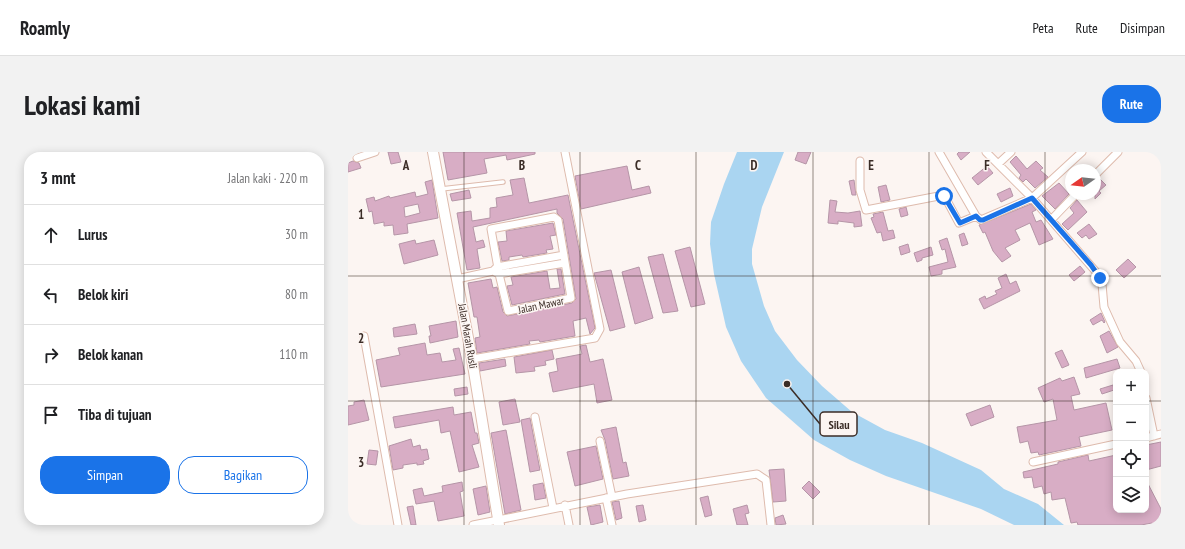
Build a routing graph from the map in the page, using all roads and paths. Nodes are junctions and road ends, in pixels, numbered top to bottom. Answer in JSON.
{"nodes":[{"id":1,"x":375,"y":152,"type":"edge"},
{"id":2,"x":433,"y":152,"type":"edge"},
{"id":3,"x":565,"y":152,"type":"edge"},
{"id":4,"x":939,"y":152,"type":"edge"},
{"id":5,"x":986,"y":152,"type":"edge"},
{"id":6,"x":1011,"y":152,"type":"edge"},
{"id":7,"x":1082,"y":152,"type":"edge"},
{"id":8,"x":1118,"y":152,"type":"edge"},
{"id":9,"x":357,"y":158,"type":"dead end"},
{"id":10,"x":860,"y":161,"type":"dead end"},
{"id":11,"x":998,"y":164,"type":"junction"},
{"id":12,"x":1101,"y":169,"type":"edge"},
{"id":13,"x":503,"y":182,"type":"dead end"},
{"id":14,"x":440,"y":189,"type":"junction"},
{"id":15,"x":1032,"y":198,"type":"junction"},
{"id":16,"x":1070,"y":200,"type":"edge"},
{"id":17,"x":976,"y":216,"type":"junction"},
{"id":18,"x":1051,"y":220,"type":"junction"},
{"id":19,"x":564,"y":255,"type":"junction"},
{"id":20,"x":565,"y":263,"type":"junction"},
{"id":21,"x":496,"y":271,"type":"junction"},
{"id":22,"x":457,"y":279,"type":"junction"},
{"id":23,"x":364,"y":336,"type":"dead end"},
{"id":24,"x":472,"y":359,"type":"junction"},
{"id":25,"x":1140,"y":369,"type":"edge"},
{"id":26,"x":1147,"y":405,"type":"edge"},
{"id":27,"x":535,"y":417,"type":"dead end"},
{"id":28,"x":1154,"y":436,"type":"edge"},
{"id":29,"x":600,"y":441,"type":"dead end"},
{"id":30,"x":1113,"y":445,"type":"edge"},
{"id":31,"x":1033,"y":462,"type":"dead end"},
{"id":32,"x":609,"y":498,"type":"junction"},
{"id":33,"x":565,"y":505,"type":"junction"},
{"id":34,"x":553,"y":508,"type":"junction"},
{"id":35,"x":499,"y":522,"type":"edge"},
{"id":36,"x":398,"y":525,"type":"edge"},
{"id":37,"x":473,"y":525,"type":"edge"},
{"id":38,"x":569,"y":525,"type":"edge"},
{"id":39,"x":612,"y":525,"type":"edge"},
{"id":40,"x":771,"y":525,"type":"edge"}],
"edges":[{"from":1,"to":9,"type":"street"},
{"from":2,"to":14,"type":"main road","name":"Jalan Marah Rusli"},
{"from":3,"to":24,"type":"street"},
{"from":4,"to":17,"type":"street"},
{"from":5,"to":11,"type":"street"},
{"from":6,"to":11,"type":"street"},
{"from":7,"to":15,"type":"street"},
{"from":8,"to":12,"type":"street"},
{"from":10,"to":17,"type":"street"},
{"from":11,"to":15,"type":"street"},
{"from":13,"to":14,"type":"lane"},
{"from":14,"to":22,"type":"main road","name":"Jalan Marah Rusli"},
{"from":15,"to":17,"type":"street"},
{"from":15,"to":18,"type":"street"},
{"from":16,"to":18,"type":"street"},
{"from":18,"to":25,"type":"street"},
{"from":19,"to":20,"type":"street"},
{"from":19,"to":21,"type":"street"},
{"from":19,"to":21,"type":"street"},
{"from":20,"to":21,"type":"street"},
{"from":20,"to":21,"type":"street","name":"Jalan Mawar"},
{"from":21,"to":22,"type":"street"},
{"from":22,"to":24,"type":"main road","name":"Jalan Marah Rusli"},
{"from":23,"to":36,"type":"street"},
{"from":24,"to":35,"type":"main road","name":"Jalan Marah Rusli"},
{"from":26,"to":28,"type":"street"},
{"from":27,"to":34,"type":"street"},
{"from":29,"to":32,"type":"street"},
{"from":30,"to":31,"type":"street"},
{"from":32,"to":33,"type":"street"},
{"from":32,"to":39,"type":"street"},
{"from":32,"to":40,"type":"street"},
{"from":33,"to":34,"type":"street"},
{"from":33,"to":38,"type":"street"},
{"from":34,"to":35,"type":"street"},
{"from":35,"to":37,"type":"street"}]}
